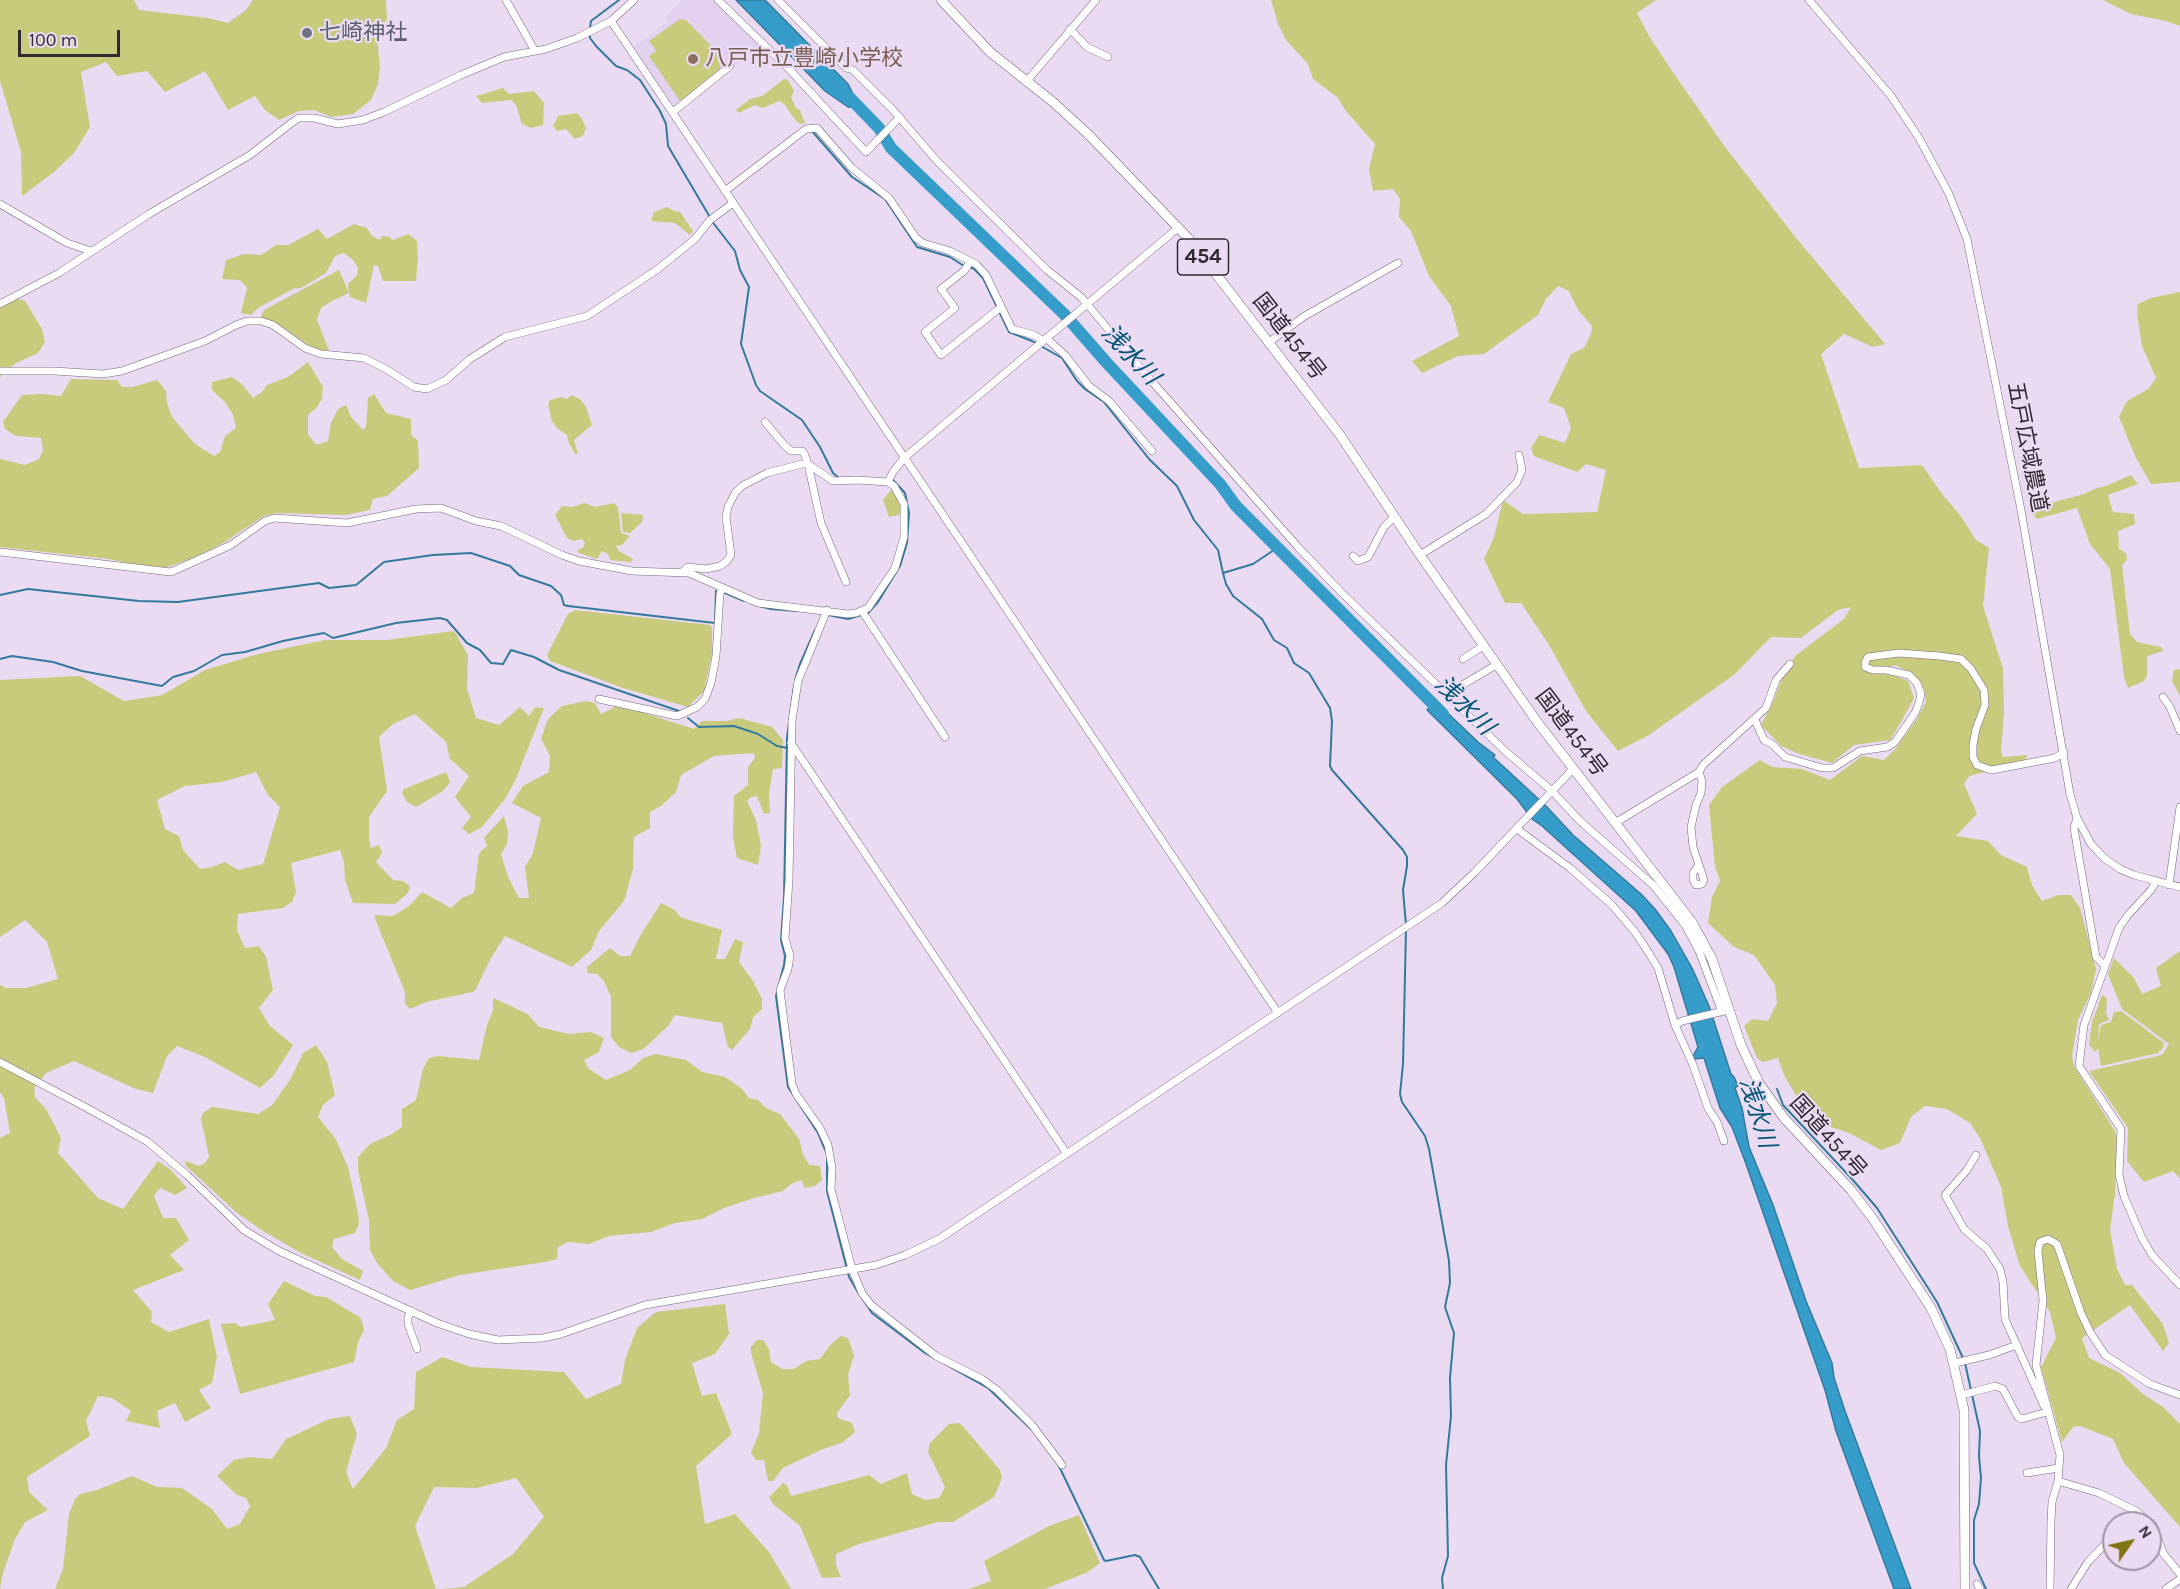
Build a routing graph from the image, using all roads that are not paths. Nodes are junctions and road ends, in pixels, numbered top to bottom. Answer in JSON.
{"nodes":[{"id":1,"x":506,"y":0,"type":"edge"},
{"id":2,"x":634,"y":0,"type":"edge"},
{"id":3,"x":718,"y":0,"type":"edge"},
{"id":4,"x":778,"y":0,"type":"edge"},
{"id":5,"x":941,"y":0,"type":"edge"},
{"id":6,"x":1096,"y":0,"type":"edge"},
{"id":7,"x":1809,"y":0,"type":"edge"},
{"id":8,"x":611,"y":21,"type":"junction"},
{"id":9,"x":1070,"y":29,"type":"junction"},
{"id":10,"x":535,"y":51,"type":"junction"},
{"id":11,"x":1108,"y":57,"type":"dead end"},
{"id":12,"x":730,"y":66,"type":"dead end"},
{"id":13,"x":1026,"y":82,"type":"junction"},
{"id":14,"x":673,"y":112,"type":"junction"},
{"id":15,"x":899,"y":118,"type":"junction"},
{"id":16,"x":725,"y":191,"type":"junction"},
{"id":17,"x":733,"y":203,"type":"junction"},
{"id":18,"x":0,"y":204,"type":"edge"},
{"id":19,"x":1179,"y":227,"type":"junction"},
{"id":20,"x":91,"y":251,"type":"junction"},
{"id":21,"x":970,"y":262,"type":"junction"},
{"id":22,"x":1398,"y":263,"type":"dead end"},
{"id":23,"x":0,"y":304,"type":"edge"},
{"id":24,"x":1084,"y":306,"type":"junction"},
{"id":25,"x":1001,"y":307,"type":"junction"},
{"id":26,"x":1047,"y":338,"type":"junction"},
{"id":27,"x":1268,"y":343,"type":"junction"},
{"id":28,"x":0,"y":371,"type":"edge"},
{"id":29,"x":765,"y":422,"type":"dead end"},
{"id":30,"x":1152,"y":452,"type":"dead end"},
{"id":31,"x":1519,"y":455,"type":"dead end"},
{"id":32,"x":904,"y":458,"type":"junction"},
{"id":33,"x":808,"y":464,"type":"junction"},
{"id":34,"x":888,"y":482,"type":"junction"},
{"id":35,"x":1394,"y":517,"type":"junction"},
{"id":36,"x":0,"y":552,"type":"edge"},
{"id":37,"x":1420,"y":555,"type":"junction"},
{"id":38,"x":1353,"y":556,"type":"dead end"},
{"id":39,"x":682,"y":572,"type":"junction"},
{"id":40,"x":846,"y":582,"type":"dead end"},
{"id":41,"x":722,"y":587,"type":"junction"},
{"id":42,"x":827,"y":610,"type":"junction"},
{"id":43,"x":862,"y":611,"type":"junction"},
{"id":44,"x":1483,"y":646,"type":"junction"},
{"id":45,"x":1463,"y":658,"type":"dead end"},
{"id":46,"x":1790,"y":664,"type":"dead end"},
{"id":47,"x":1496,"y":665,"type":"junction"},
{"id":48,"x":1459,"y":687,"type":"dead end"},
{"id":49,"x":2163,"y":697,"type":"dead end"},
{"id":50,"x":599,"y":699,"type":"dead end"},
{"id":51,"x":1755,"y":720,"type":"junction"},
{"id":52,"x":2180,"y":731,"type":"edge"},
{"id":53,"x":945,"y":737,"type":"dead end"},
{"id":54,"x":791,"y":743,"type":"junction"},
{"id":55,"x":2064,"y":752,"type":"junction"},
{"id":56,"x":1574,"y":769,"type":"junction"},
{"id":57,"x":1699,"y":772,"type":"junction"},
{"id":58,"x":1550,"y":793,"type":"junction"},
{"id":59,"x":2180,"y":807,"type":"edge"},
{"id":60,"x":2077,"y":818,"type":"junction"},
{"id":61,"x":1615,"y":823,"type":"junction"},
{"id":62,"x":1519,"y":826,"type":"junction"},
{"id":63,"x":1699,"y":865,"type":"dead end"},
{"id":64,"x":2156,"y":881,"type":"junction"},
{"id":65,"x":2169,"y":885,"type":"junction"},
{"id":66,"x":2180,"y":887,"type":"edge"},
{"id":67,"x":2105,"y":966,"type":"junction"},
{"id":68,"x":1723,"y":1012,"type":"junction"},
{"id":69,"x":1278,"y":1013,"type":"junction"},
{"id":70,"x":1679,"y":1023,"type":"junction"},
{"id":71,"x":0,"y":1062,"type":"edge"},
{"id":72,"x":1724,"y":1141,"type":"dead end"},
{"id":73,"x":1067,"y":1154,"type":"junction"},
{"id":74,"x":1976,"y":1155,"type":"dead end"},
{"id":75,"x":852,"y":1269,"type":"junction"},
{"id":76,"x":2180,"y":1285,"type":"edge"},
{"id":77,"x":411,"y":1311,"type":"junction"},
{"id":78,"x":2017,"y":1345,"type":"junction"},
{"id":79,"x":417,"y":1349,"type":"dead end"},
{"id":80,"x":1955,"y":1363,"type":"junction"},
{"id":81,"x":1962,"y":1395,"type":"junction"},
{"id":82,"x":2180,"y":1395,"type":"edge"},
{"id":83,"x":2049,"y":1414,"type":"junction"},
{"id":84,"x":1062,"y":1465,"type":"dead end"},
{"id":85,"x":2059,"y":1468,"type":"junction"},
{"id":86,"x":2026,"y":1473,"type":"dead end"},
{"id":87,"x":2058,"y":1481,"type":"junction"},
{"id":88,"x":2136,"y":1511,"type":"edge"},
{"id":89,"x":2102,"y":1547,"type":"edge"},
{"id":90,"x":2162,"y":1550,"type":"edge"},
{"id":91,"x":2180,"y":1576,"type":"edge"},
{"id":92,"x":1965,"y":1589,"type":"edge"},
{"id":93,"x":2050,"y":1589,"type":"edge"},
{"id":94,"x":2071,"y":1589,"type":"edge"},
{"id":95,"x":2166,"y":1589,"type":"edge"}],
"edges":[{"from":1,"to":10,"type":"street"},
{"from":2,"to":8,"type":"street"},
{"from":3,"to":15,"type":"street"},
{"from":4,"to":15,"type":"street"},
{"from":5,"to":13,"type":"highway","name":"国道454号","number":"454"},
{"from":6,"to":9,"type":"street"},
{"from":7,"to":55,"type":"street","name":"五戸広域農道"},
{"from":8,"to":10,"type":"street"},
{"from":8,"to":14,"type":"street"},
{"from":9,"to":11,"type":"street"},
{"from":9,"to":13,"type":"street"},
{"from":10,"to":20,"type":"street"},
{"from":12,"to":14,"type":"street"},
{"from":13,"to":19,"type":"highway","name":"国道454号","number":"454"},
{"from":14,"to":16,"type":"street"},
{"from":15,"to":24,"type":"street"},
{"from":16,"to":17,"type":"street"},
{"from":16,"to":21,"type":"street"},
{"from":17,"to":28,"type":"street"},
{"from":17,"to":32,"type":"street"},
{"from":18,"to":20,"type":"street"},
{"from":19,"to":24,"type":"street"},
{"from":19,"to":27,"type":"highway","name":"国道454号","number":"454"},
{"from":20,"to":23,"type":"street"},
{"from":21,"to":25,"type":"street"},
{"from":21,"to":25,"type":"street"},
{"from":22,"to":27,"type":"street"},
{"from":24,"to":26,"type":"street"},
{"from":24,"to":58,"type":"street"},
{"from":25,"to":26,"type":"street"},
{"from":26,"to":30,"type":"street"},
{"from":26,"to":32,"type":"street"},
{"from":27,"to":35,"type":"highway","name":"国道454号","number":"454"},
{"from":29,"to":33,"type":"street"},
{"from":31,"to":37,"type":"street"},
{"from":32,"to":34,"type":"street"},
{"from":32,"to":69,"type":"street"},
{"from":33,"to":34,"type":"street"},
{"from":33,"to":39,"type":"street"},
{"from":33,"to":40,"type":"street"},
{"from":34,"to":43,"type":"street"},
{"from":35,"to":37,"type":"highway","name":"国道454号","number":"454"},
{"from":35,"to":38,"type":"street"},
{"from":36,"to":39,"type":"street"},
{"from":37,"to":44,"type":"highway","name":"国道454号","number":"454"},
{"from":39,"to":41,"type":"street"},
{"from":41,"to":42,"type":"street"},
{"from":41,"to":50,"type":"street"},
{"from":42,"to":43,"type":"street"},
{"from":42,"to":54,"type":"street"},
{"from":43,"to":53,"type":"street"},
{"from":44,"to":45,"type":"street"},
{"from":44,"to":47,"type":"highway","name":"国道454号","number":"454"},
{"from":46,"to":51,"type":"street"},
{"from":47,"to":48,"type":"street"},
{"from":47,"to":56,"type":"highway","name":"国道454号","number":"454"},
{"from":49,"to":52,"type":"street"},
{"from":51,"to":55,"type":"street"},
{"from":51,"to":57,"type":"street"},
{"from":54,"to":73,"type":"street"},
{"from":54,"to":75,"type":"street"},
{"from":55,"to":60,"type":"street","name":"五戸広域農道"},
{"from":56,"to":58,"type":"street"},
{"from":56,"to":61,"type":"highway","name":"国道454号","number":"454"},
{"from":57,"to":61,"type":"street"},
{"from":57,"to":63,"type":"street"},
{"from":58,"to":62,"type":"street"},
{"from":58,"to":68,"type":"street"},
{"from":59,"to":65,"type":"street"},
{"from":60,"to":64,"type":"street","name":"五戸広域農道"},
{"from":60,"to":67,"type":"street"},
{"from":61,"to":68,"type":"highway","name":"国道454号","number":"454"},
{"from":62,"to":69,"type":"street"},
{"from":62,"to":70,"type":"street"},
{"from":64,"to":65,"type":"street","name":"五戸広域農道"},
{"from":64,"to":67,"type":"street"},
{"from":65,"to":66,"type":"street","name":"五戸広域農道"},
{"from":67,"to":76,"type":"street"},
{"from":68,"to":70,"type":"street"},
{"from":68,"to":80,"type":"highway","name":"国道454号","number":"454"},
{"from":69,"to":73,"type":"street"},
{"from":70,"to":72,"type":"street"},
{"from":71,"to":77,"type":"street"},
{"from":73,"to":75,"type":"street"},
{"from":74,"to":78,"type":"street"},
{"from":75,"to":77,"type":"street"},
{"from":75,"to":84,"type":"street"},
{"from":77,"to":79,"type":"street"},
{"from":78,"to":80,"type":"street"},
{"from":78,"to":83,"type":"street"},
{"from":80,"to":81,"type":"highway","name":"国道454号","number":"454"},
{"from":81,"to":83,"type":"street"},
{"from":81,"to":92,"type":"highway","name":"国道454号","number":"454"},
{"from":82,"to":83,"type":"street"},
{"from":83,"to":85,"type":"street"},
{"from":85,"to":86,"type":"street"},
{"from":85,"to":87,"type":"street"},
{"from":87,"to":88,"type":"street"},
{"from":87,"to":93,"type":"street"},
{"from":89,"to":94,"type":"street"},
{"from":90,"to":91,"type":"street"},
{"from":91,"to":95,"type":"street"}]}
